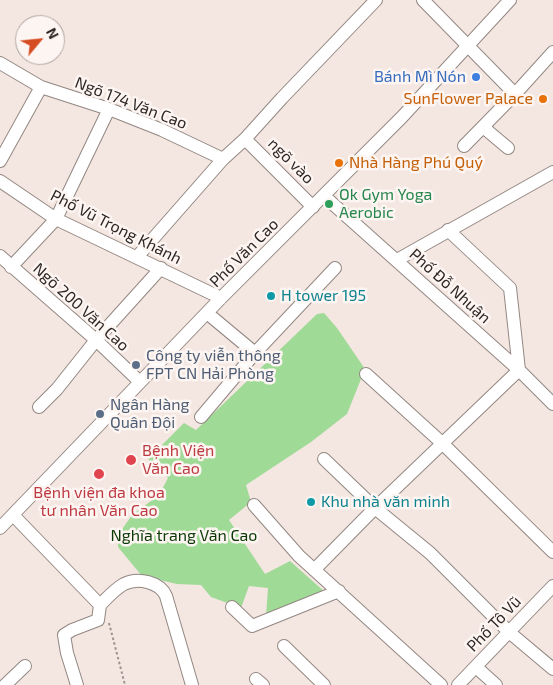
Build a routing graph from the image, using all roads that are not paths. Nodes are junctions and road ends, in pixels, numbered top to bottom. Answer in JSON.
{"nodes":[{"id":1,"x":376,"y":0,"type":"edge"},
{"id":2,"x":423,"y":0,"type":"edge"},
{"id":3,"x":510,"y":0,"type":"edge"},
{"id":4,"x":467,"y":47,"type":"junction"},
{"id":5,"x":553,"y":52,"type":"edge"},
{"id":6,"x":0,"y":63,"type":"edge"},
{"id":7,"x":41,"y":87,"type":"junction"},
{"id":8,"x":515,"y":94,"type":"junction"},
{"id":9,"x":109,"y":109,"type":"junction"},
{"id":10,"x":483,"y":127,"type":"junction"},
{"id":11,"x":245,"y":139,"type":"junction"},
{"id":12,"x":464,"y":146,"type":"dead end"},
{"id":13,"x":508,"y":148,"type":"dead end"},
{"id":14,"x":223,"y":159,"type":"junction"},
{"id":15,"x":0,"y":161,"type":"edge"},
{"id":16,"x":553,"y":172,"type":"edge"},
{"id":17,"x":0,"y":181,"type":"edge"},
{"id":18,"x":324,"y":196,"type":"junction"},
{"id":19,"x":312,"y":207,"type":"junction"},
{"id":20,"x":56,"y":218,"type":"junction"},
{"id":21,"x":448,"y":230,"type":"junction"},
{"id":22,"x":0,"y":256,"type":"edge"},
{"id":23,"x":137,"y":257,"type":"junction"},
{"id":24,"x":396,"y":260,"type":"junction"},
{"id":25,"x":11,"y":267,"type":"junction"},
{"id":26,"x":161,"y":268,"type":"junction"},
{"id":27,"x":335,"y":268,"type":"dead end"},
{"id":28,"x":221,"y":298,"type":"junction"},
{"id":29,"x":207,"y":313,"type":"junction"},
{"id":30,"x":96,"y":340,"type":"junction"},
{"id":31,"x":255,"y":353,"type":"junction"},
{"id":32,"x":519,"y":370,"type":"junction"},
{"id":33,"x":366,"y":374,"type":"dead end"},
{"id":34,"x":140,"y":382,"type":"junction"},
{"id":35,"x":553,"y":404,"type":"edge"},
{"id":36,"x":38,"y":407,"type":"dead end"},
{"id":37,"x":201,"y":417,"type":"dead end"},
{"id":38,"x":442,"y":443,"type":"junction"},
{"id":39,"x":324,"y":459,"type":"dead end"},
{"id":40,"x":254,"y":505,"type":"dead end"},
{"id":41,"x":375,"y":508,"type":"junction"},
{"id":42,"x":13,"y":515,"type":"junction"},
{"id":43,"x":0,"y":528,"type":"edge"},
{"id":44,"x":553,"y":552,"type":"edge"},
{"id":45,"x":314,"y":570,"type":"junction"},
{"id":46,"x":553,"y":586,"type":"edge"},
{"id":47,"x":339,"y":591,"type":"junction"},
{"id":48,"x":100,"y":605,"type":"junction"},
{"id":49,"x":232,"y":607,"type":"dead end"},
{"id":50,"x":509,"y":632,"type":"junction"},
{"id":51,"x":284,"y":646,"type":"dead end"},
{"id":52,"x":24,"y":666,"type":"dead end"},
{"id":53,"x":476,"y":667,"type":"junction"},
{"id":54,"x":553,"y":669,"type":"edge"},
{"id":55,"x":5,"y":685,"type":"edge"},
{"id":56,"x":77,"y":685,"type":"edge"},
{"id":57,"x":192,"y":685,"type":"edge"},
{"id":58,"x":324,"y":685,"type":"edge"},
{"id":59,"x":441,"y":685,"type":"edge"},
{"id":60,"x":458,"y":685,"type":"edge"},
{"id":61,"x":496,"y":685,"type":"edge"}],
"edges":[{"from":1,"to":11,"type":"street"},
{"from":2,"to":4,"type":"street"},
{"from":3,"to":4,"type":"street","name":"Phố Văn Cao"},
{"from":4,"to":8,"type":"street"},
{"from":4,"to":18,"type":"street","name":"Phố Văn Cao"},
{"from":5,"to":8,"type":"street"},
{"from":6,"to":7,"type":"street","name":"Ngõ 174 Văn Cao"},
{"from":7,"to":9,"type":"street","name":"Ngõ 174 Văn Cao"},
{"from":7,"to":15,"type":"street"},
{"from":8,"to":10,"type":"street"},
{"from":9,"to":14,"type":"street","name":"Ngõ 174 Văn Cao"},
{"from":9,"to":20,"type":"street"},
{"from":10,"to":12,"type":"street"},
{"from":10,"to":13,"type":"street"},
{"from":11,"to":14,"type":"street"},
{"from":11,"to":19,"type":"street","name":"ngõ vào"},
{"from":14,"to":23,"type":"street"},
{"from":16,"to":21,"type":"street"},
{"from":17,"to":20,"type":"street","name":"Phố Vũ Trọng Khánh"},
{"from":18,"to":19,"type":"street","name":"Phố Văn Cao"},
{"from":18,"to":24,"type":"street","name":"Phố Đỗ Nhuận"},
{"from":19,"to":28,"type":"street","name":"Phố Văn Cao"},
{"from":20,"to":23,"type":"street","name":"Phố Vũ Trọng Khánh"},
{"from":20,"to":25,"type":"street"},
{"from":21,"to":24,"type":"street"},
{"from":21,"to":32,"type":"street"},
{"from":22,"to":25,"type":"street","name":"Ngõ 200 Văn Cao"},
{"from":23,"to":26,"type":"street","name":"Phố Vũ Trọng Khánh"},
{"from":24,"to":32,"type":"street","name":"Phố Đỗ Nhuận"},
{"from":25,"to":30,"type":"street","name":"Ngõ 200 Văn Cao"},
{"from":26,"to":28,"type":"street","name":"Phố Vũ Trọng Khánh"},
{"from":26,"to":30,"type":"street"},
{"from":27,"to":31,"type":"street"},
{"from":28,"to":29,"type":"street","name":"Phố Văn Cao"},
{"from":29,"to":31,"type":"street"},
{"from":29,"to":34,"type":"street","name":"Phố Văn Cao"},
{"from":30,"to":34,"type":"street","name":"Ngõ 200 Văn Cao"},
{"from":30,"to":36,"type":"street"},
{"from":31,"to":37,"type":"street"},
{"from":32,"to":35,"type":"street","name":"Phố Đỗ Nhuận"},
{"from":32,"to":38,"type":"street"},
{"from":33,"to":38,"type":"street"},
{"from":34,"to":42,"type":"street","name":"Phố Văn Cao"},
{"from":38,"to":41,"type":"street"},
{"from":38,"to":44,"type":"street"},
{"from":39,"to":41,"type":"street"},
{"from":40,"to":45,"type":"street"},
{"from":41,"to":45,"type":"street"},
{"from":41,"to":50,"type":"street"},
{"from":42,"to":43,"type":"street","name":"Phố Văn Cao"},
{"from":42,"to":48,"type":"street"},
{"from":45,"to":47,"type":"street"},
{"from":46,"to":50,"type":"street","name":"Phố Tô Vũ"},
{"from":47,"to":49,"type":"street"},
{"from":47,"to":59,"type":"street"},
{"from":48,"to":56,"type":"street"},
{"from":48,"to":57,"type":"street"},
{"from":50,"to":53,"type":"street","name":"Phố Tô Vũ"},
{"from":50,"to":54,"type":"street"},
{"from":51,"to":58,"type":"street"},
{"from":52,"to":55,"type":"street"},
{"from":53,"to":60,"type":"street","name":"Phố Tô Vũ"},
{"from":53,"to":61,"type":"street"}]}
